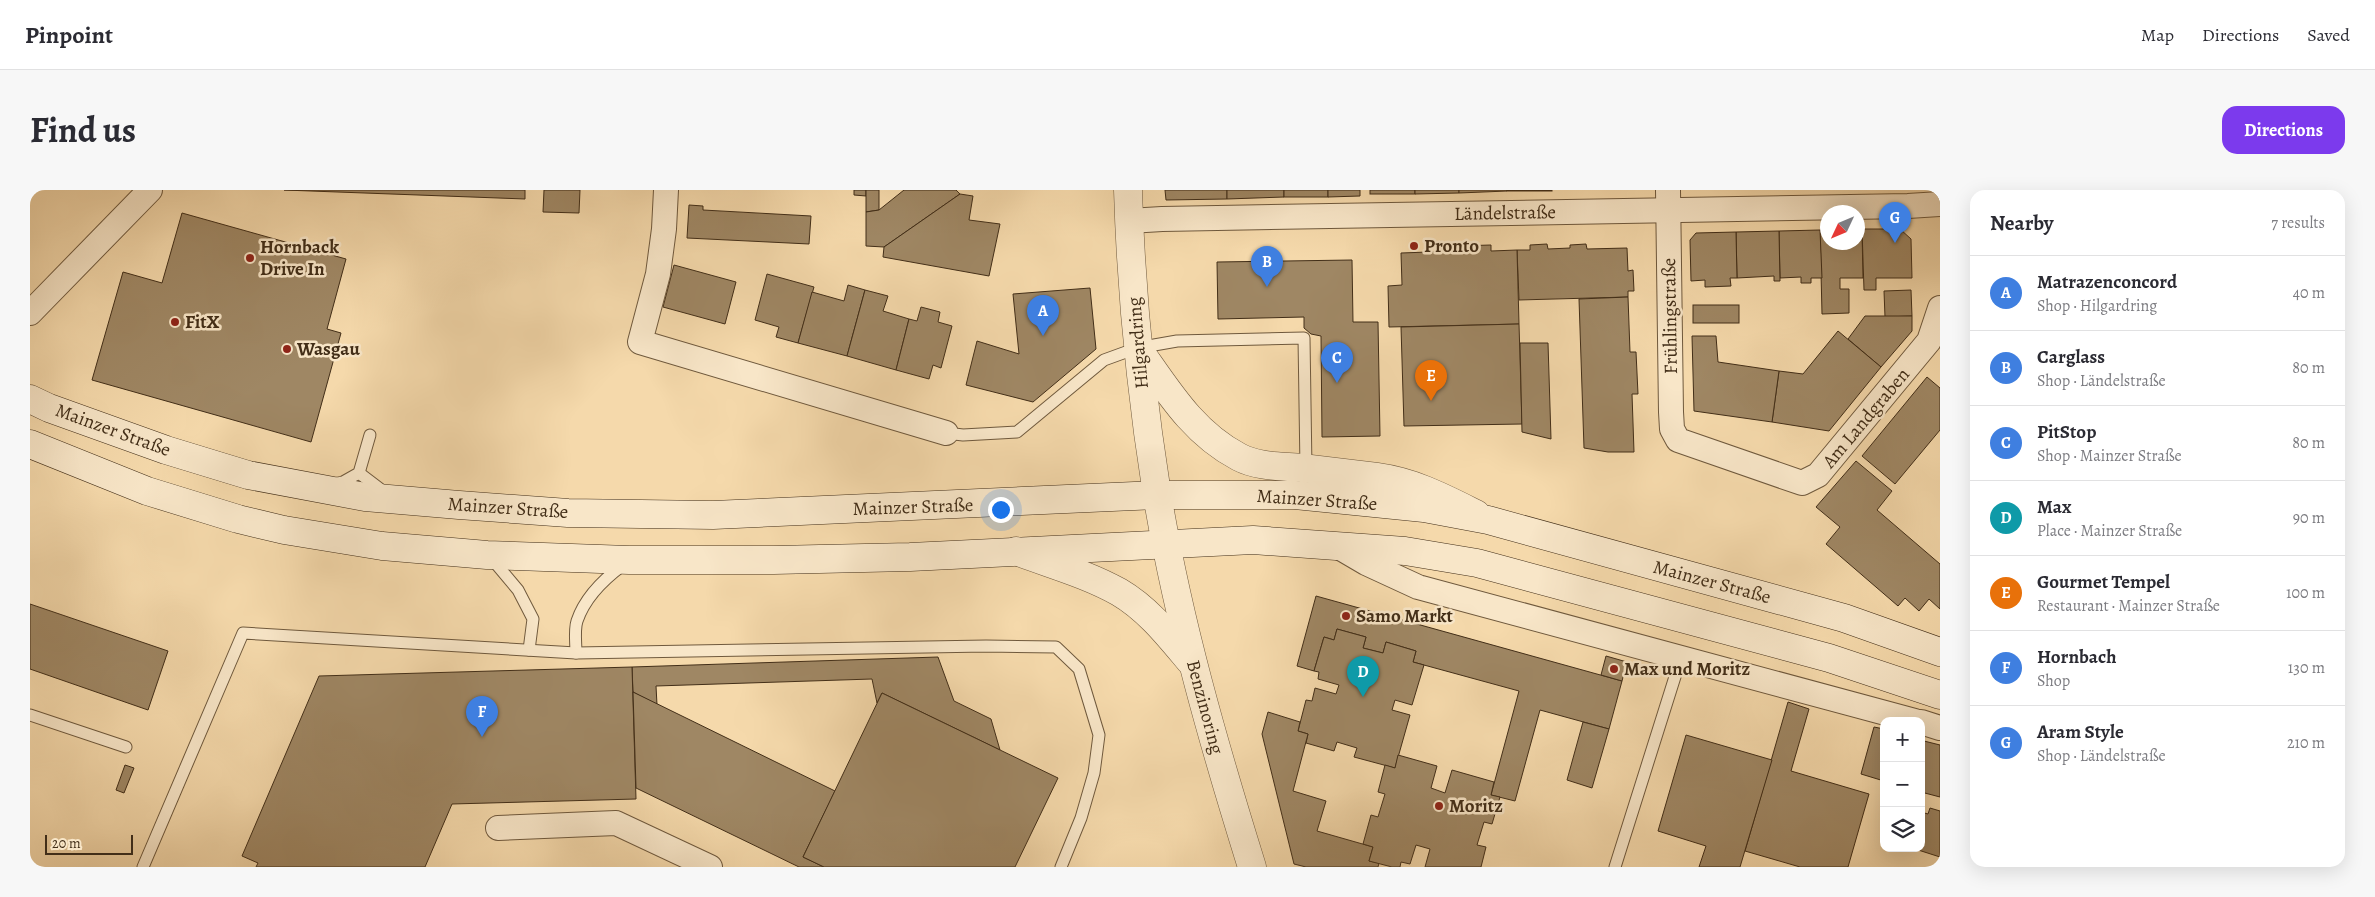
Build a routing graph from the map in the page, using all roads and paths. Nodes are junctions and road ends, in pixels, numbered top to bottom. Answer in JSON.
{"nodes":[{"id":1,"x":150,"y":190,"type":"edge"},
{"id":2,"x":666,"y":190,"type":"edge"},
{"id":3,"x":1128,"y":190,"type":"edge"},
{"id":4,"x":1668,"y":200,"type":"edge"},
{"id":5,"x":1933,"y":200,"type":"edge"},
{"id":6,"x":1129,"y":222,"type":"junction"},
{"id":7,"x":1940,"y":308,"type":"edge"},
{"id":8,"x":30,"y":313,"type":"edge"},
{"id":9,"x":1935,"y":346,"type":"edge"},
{"id":10,"x":1137,"y":348,"type":"junction"},
{"id":11,"x":30,"y":399,"type":"edge"},
{"id":12,"x":946,"y":433,"type":"joint"},
{"id":13,"x":370,"y":435,"type":"dead end"},
{"id":14,"x":1678,"y":440,"type":"joint"},
{"id":15,"x":30,"y":444,"type":"edge"},
{"id":16,"x":359,"y":473,"type":"junction"},
{"id":17,"x":1313,"y":481,"type":"junction"},
{"id":18,"x":312,"y":487,"type":"junction"},
{"id":19,"x":1157,"y":495,"type":"junction"},
{"id":20,"x":404,"y":501,"type":"junction"},
{"id":21,"x":1488,"y":520,"type":"junction"},
{"id":22,"x":1167,"y":544,"type":"junction"},
{"id":23,"x":1336,"y":545,"type":"junction"},
{"id":24,"x":1016,"y":551,"type":"junction"},
{"id":25,"x":487,"y":554,"type":"junction"},
{"id":26,"x":629,"y":560,"type":"junction"},
{"id":27,"x":529,"y":650,"type":"junction"},
{"id":28,"x":576,"y":652,"type":"junction"},
{"id":29,"x":1940,"y":652,"type":"edge"},
{"id":30,"x":1679,"y":656,"type":"junction"},
{"id":31,"x":1195,"y":666,"type":"junction"},
{"id":32,"x":1940,"y":695,"type":"edge"},
{"id":33,"x":30,"y":715,"type":"edge"},
{"id":34,"x":1900,"y":717,"type":"edge"},
{"id":35,"x":1925,"y":723,"type":"edge"},
{"id":36,"x":1940,"y":728,"type":"edge"},
{"id":37,"x":126,"y":748,"type":"dead end"},
{"id":38,"x":498,"y":828,"type":"dead end"},
{"id":39,"x":143,"y":867,"type":"edge"},
{"id":40,"x":710,"y":867,"type":"edge"},
{"id":41,"x":1061,"y":867,"type":"edge"},
{"id":42,"x":1252,"y":867,"type":"edge"},
{"id":43,"x":1615,"y":867,"type":"edge"}],
"edges":[{"from":1,"to":8,"type":"street"},
{"from":2,"to":12,"type":"street"},
{"from":3,"to":6,"type":"main road","name":"Hilgardring"},
{"from":4,"to":5,"type":"street","name":"Ländelstraße"},
{"from":4,"to":6,"type":"street","name":"Ländelstraße"},
{"from":4,"to":14,"type":"street","name":"Frühlingstraße"},
{"from":6,"to":10,"type":"main road","name":"Hilgardring"},
{"from":7,"to":9,"type":"street","name":"Am Landgraben"},
{"from":9,"to":14,"type":"street","name":"Am Landgraben"},
{"from":10,"to":12,"type":"lane"},
{"from":10,"to":17,"type":"main road"},
{"from":10,"to":17,"type":"lane"},
{"from":10,"to":19,"type":"main road","name":"Hilgardring"},
{"from":11,"to":18,"type":"main road","name":"Mainzer Straße"},
{"from":13,"to":16,"type":"lane"},
{"from":15,"to":25,"type":"main road"},
{"from":16,"to":18,"type":"lane"},
{"from":16,"to":20,"type":"lane"},
{"from":17,"to":19,"type":"main road","name":"Mainzer Straße"},
{"from":17,"to":21,"type":"main road","name":"Mainzer Straße"},
{"from":17,"to":21,"type":"main road"},
{"from":18,"to":20,"type":"main road","name":"Mainzer Straße"},
{"from":19,"to":20,"type":"main road","name":"Mainzer Straße"},
{"from":19,"to":22,"type":"main road","name":"Hilgardring"},
{"from":21,"to":29,"type":"main road","name":"Mainzer Straße"},
{"from":22,"to":23,"type":"main road"},
{"from":22,"to":24,"type":"main road"},
{"from":22,"to":31,"type":"main road","name":"Benzinoring"},
{"from":23,"to":30,"type":"street"},
{"from":23,"to":32,"type":"main road"},
{"from":24,"to":26,"type":"main road"},
{"from":24,"to":31,"type":"main road"},
{"from":25,"to":26,"type":"main road"},
{"from":25,"to":27,"type":"lane"},
{"from":26,"to":28,"type":"lane"},
{"from":27,"to":28,"type":"lane"},
{"from":27,"to":39,"type":"lane"},
{"from":28,"to":41,"type":"lane"},
{"from":30,"to":34,"type":"street"},
{"from":30,"to":43,"type":"lane"},
{"from":31,"to":42,"type":"main road","name":"Benzinoring"},
{"from":33,"to":37,"type":"lane"},
{"from":35,"to":36,"type":"street"},
{"from":38,"to":40,"type":"street"}]}
